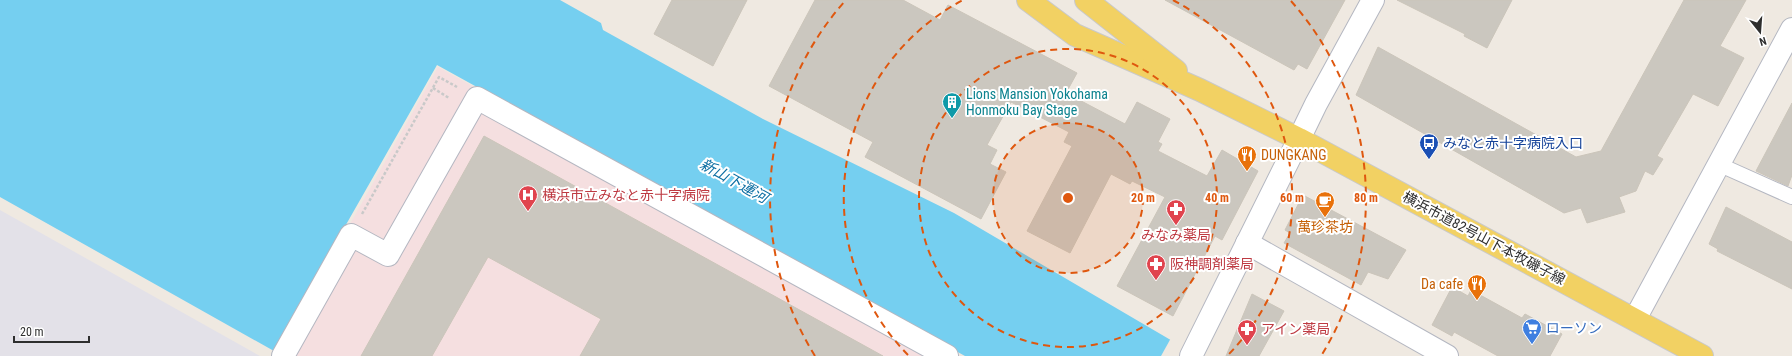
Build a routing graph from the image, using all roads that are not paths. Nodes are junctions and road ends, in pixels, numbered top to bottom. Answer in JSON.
{"nodes":[{"id":1,"x":1028,"y":0,"type":"edge"},
{"id":2,"x":1086,"y":0,"type":"edge"},
{"id":3,"x":1373,"y":0,"type":"edge"},
{"id":4,"x":1792,"y":29,"type":"edge"},
{"id":5,"x":1200,"y":90,"type":"junction"},
{"id":6,"x":1299,"y":139,"type":"junction"},
{"id":7,"x":1718,"y":164,"type":"junction"},
{"id":8,"x":1792,"y":197,"type":"edge"},
{"id":9,"x":1247,"y":243,"type":"junction"},
{"id":10,"x":1635,"y":319,"type":"junction"},
{"id":11,"x":1193,"y":353,"type":"edge"},
{"id":12,"x":283,"y":356,"type":"edge"},
{"id":13,"x":947,"y":356,"type":"edge"},
{"id":14,"x":1447,"y":356,"type":"edge"},
{"id":15,"x":1702,"y":356,"type":"edge"}],
"edges":[{"from":1,"to":5,"type":"main road","name":"横浜市道82号山下本牧磯子線"},
{"from":2,"to":5,"type":"main road","name":"横浜市道82号山下本牧磯子線"},
{"from":3,"to":6,"type":"street"},
{"from":4,"to":7,"type":"street"},
{"from":5,"to":6,"type":"main road","name":"横浜市道82号山下本牧磯子線"},
{"from":6,"to":9,"type":"street"},
{"from":6,"to":10,"type":"main road","name":"横浜市道82号山下本牧磯子線"},
{"from":7,"to":8,"type":"lane"},
{"from":7,"to":10,"type":"street"},
{"from":9,"to":11,"type":"street"},
{"from":9,"to":14,"type":"street"},
{"from":10,"to":15,"type":"main road","name":"横浜市道82号山下本牧磯子線"},
{"from":12,"to":13,"type":"street"}]}
